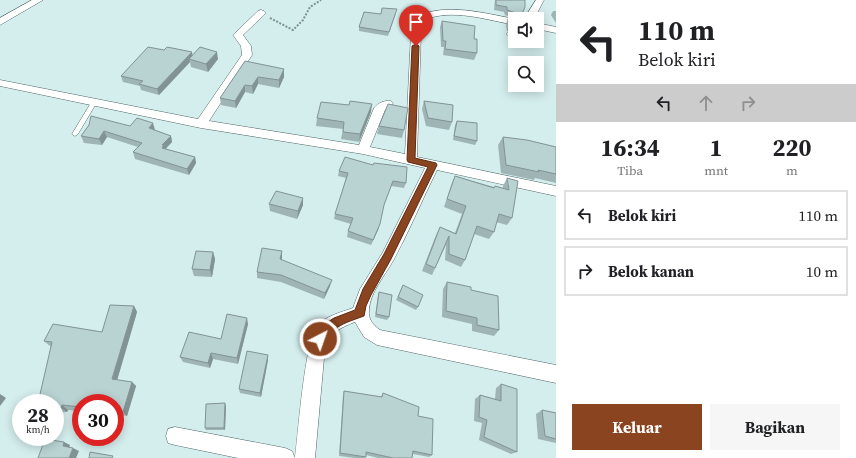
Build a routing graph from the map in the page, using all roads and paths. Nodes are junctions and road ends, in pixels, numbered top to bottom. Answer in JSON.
{"nodes":[{"id":1,"x":39,"y":0,"type":"edge"},
{"id":2,"x":321,"y":0,"type":"edge"},
{"id":3,"x":540,"y":0,"type":"edge"},
{"id":4,"x":533,"y":12,"type":"edge"},
{"id":5,"x":260,"y":13,"type":"joint"},
{"id":6,"x":508,"y":21,"type":"edge"},
{"id":7,"x":0,"y":22,"type":"edge"},
{"id":8,"x":544,"y":27,"type":"edge"},
{"id":9,"x":556,"y":30,"type":"edge"},
{"id":10,"x":0,"y":83,"type":"edge"},
{"id":11,"x":94,"y":102,"type":"junction"},
{"id":12,"x":387,"y":104,"type":"edge"},
{"id":13,"x":201,"y":124,"type":"junction"},
{"id":14,"x":76,"y":134,"type":"dead end"},
{"id":15,"x":363,"y":150,"type":"junction"},
{"id":16,"x":411,"y":160,"type":"junction"},
{"id":17,"x":433,"y":165,"type":"junction"},
{"id":18,"x":556,"y":191,"type":"edge"},
{"id":19,"x":360,"y":313,"type":"junction"},
{"id":20,"x":556,"y":374,"type":"edge"},
{"id":21,"x":175,"y":436,"type":"dead end"},
{"id":22,"x":285,"y":458,"type":"edge"},
{"id":23,"x":305,"y":458,"type":"edge"}],
"edges":[{"from":1,"to":7,"type":"street"},
{"from":2,"to":5,"type":"path"},
{"from":3,"to":4,"type":"street"},
{"from":5,"to":13,"type":"street"},
{"from":6,"to":16,"type":"street"},
{"from":8,"to":9,"type":"street"},
{"from":10,"to":11,"type":"street"},
{"from":11,"to":13,"type":"street"},
{"from":11,"to":14,"type":"lane"},
{"from":12,"to":15,"type":"street"},
{"from":13,"to":15,"type":"street"},
{"from":15,"to":16,"type":"street"},
{"from":16,"to":17,"type":"street"},
{"from":17,"to":18,"type":"street"},
{"from":17,"to":19,"type":"street"},
{"from":19,"to":20,"type":"street"},
{"from":19,"to":23,"type":"street"},
{"from":21,"to":22,"type":"street"}]}
